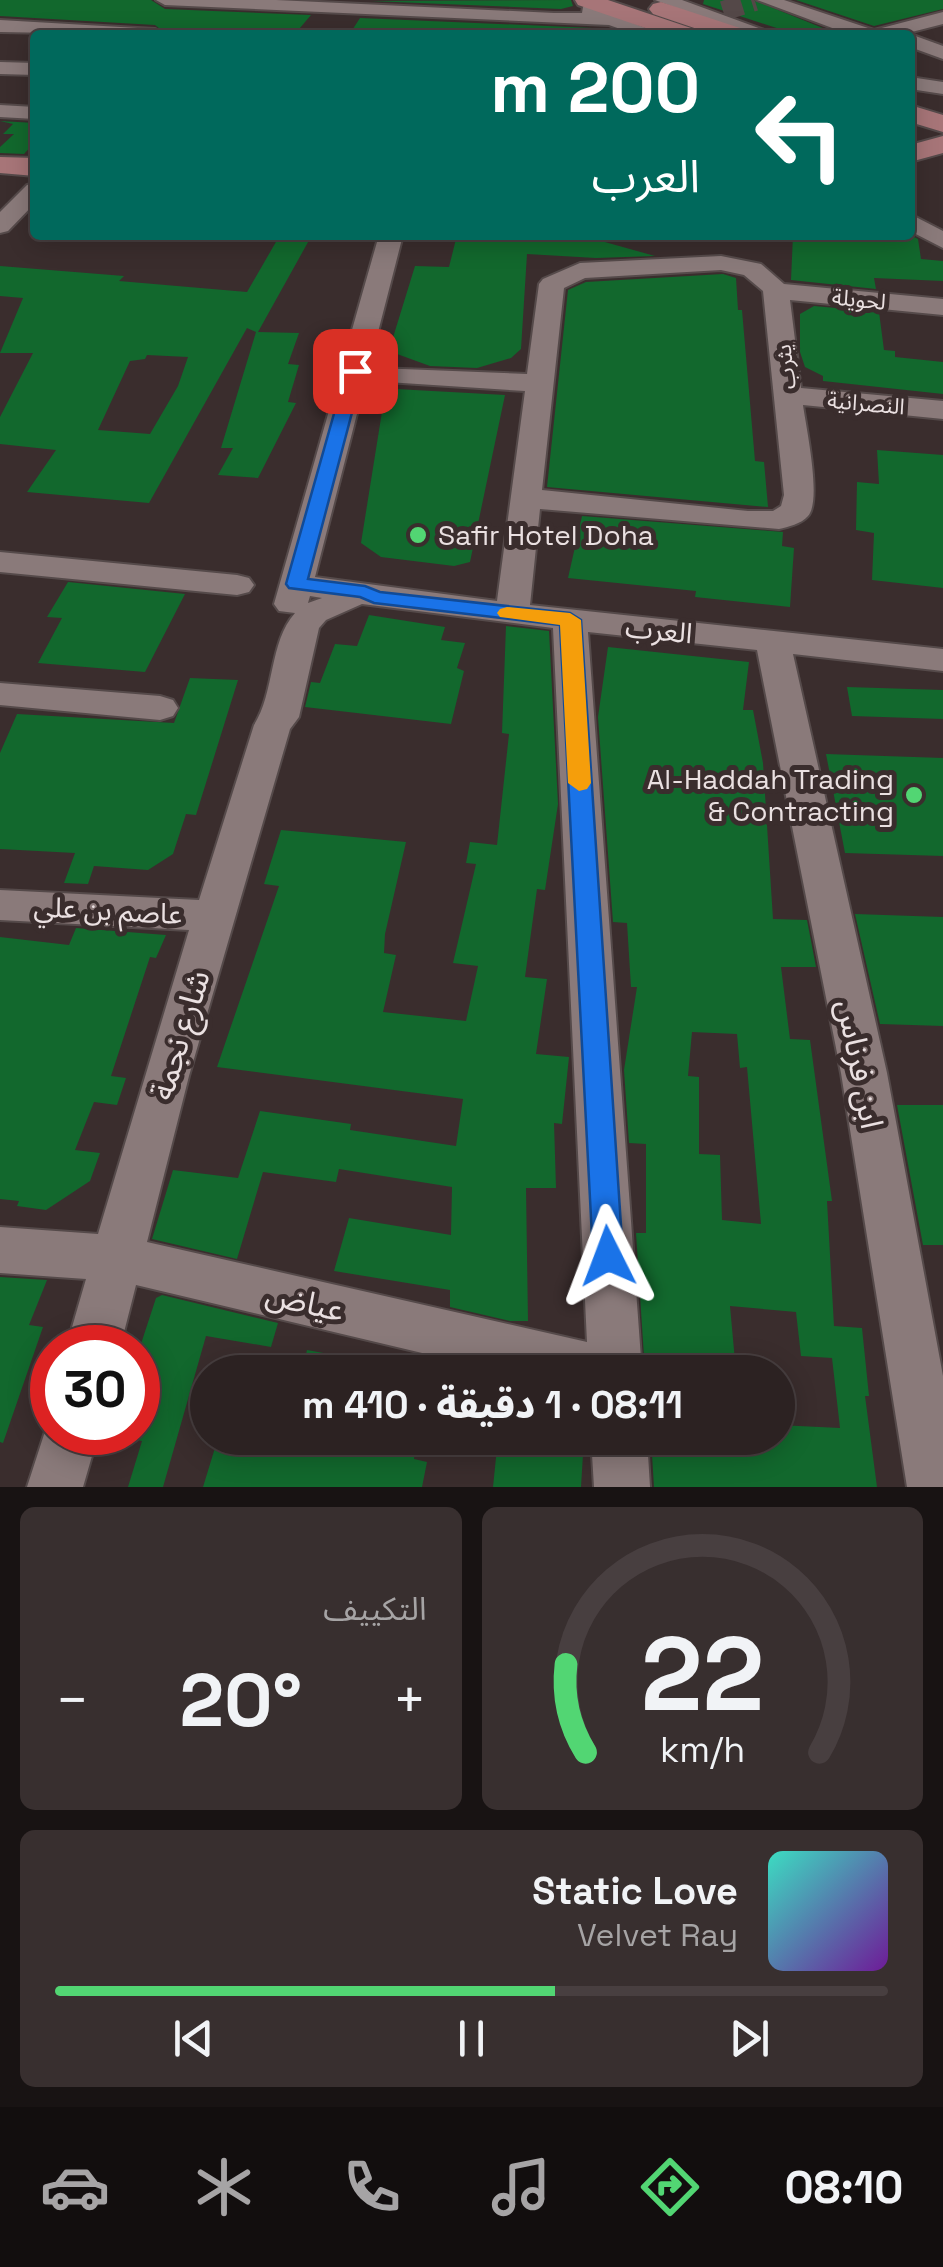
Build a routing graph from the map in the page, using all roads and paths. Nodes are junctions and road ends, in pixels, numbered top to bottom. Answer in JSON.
{"nodes":[{"id":1,"x":166,"y":0,"type":"edge"},
{"id":2,"x":558,"y":0,"type":"edge"},
{"id":3,"x":636,"y":0,"type":"edge"},
{"id":4,"x":664,"y":0,"type":"edge"},
{"id":5,"x":766,"y":0,"type":"edge"},
{"id":6,"x":228,"y":2,"type":"edge"},
{"id":7,"x":420,"y":6,"type":"edge"},
{"id":8,"x":934,"y":11,"type":"edge"},
{"id":9,"x":600,"y":15,"type":"edge"},
{"id":10,"x":5,"y":22,"type":"edge"},
{"id":11,"x":210,"y":24,"type":"dead end"},
{"id":12,"x":714,"y":25,"type":"edge"},
{"id":13,"x":97,"y":30,"type":"edge"},
{"id":14,"x":408,"y":30,"type":"edge"},
{"id":15,"x":641,"y":30,"type":"edge"},
{"id":16,"x":741,"y":30,"type":"tunnel mouth"},
{"id":17,"x":854,"y":30,"type":"edge"},
{"id":18,"x":897,"y":30,"type":"edge"},
{"id":19,"x":915,"y":42,"type":"edge"},
{"id":20,"x":943,"y":52,"type":"edge"},
{"id":21,"x":0,"y":68,"type":"edge"},
{"id":22,"x":30,"y":70,"type":"edge"},
{"id":23,"x":915,"y":89,"type":"edge"},
{"id":24,"x":915,"y":97,"type":"edge"},
{"id":25,"x":0,"y":111,"type":"edge"},
{"id":26,"x":30,"y":113,"type":"edge"},
{"id":27,"x":937,"y":117,"type":"edge"},
{"id":28,"x":915,"y":137,"type":"edge"},
{"id":29,"x":915,"y":147,"type":"edge"},
{"id":30,"x":943,"y":156,"type":"edge"},
{"id":31,"x":915,"y":162,"type":"edge"},
{"id":32,"x":23,"y":176,"type":"edge"},
{"id":33,"x":915,"y":224,"type":"edge"},
{"id":34,"x":0,"y":226,"type":"edge"},
{"id":35,"x":390,"y":240,"type":"edge"},
{"id":36,"x":943,"y":241,"type":"edge"},
{"id":37,"x":776,"y":291,"type":"junction"},
{"id":38,"x":943,"y":307,"type":"edge"},
{"id":39,"x":386,"y":374,"type":"dead end"},
{"id":40,"x":538,"y":384,"type":"junction"},
{"id":41,"x":788,"y":396,"type":"junction"},
{"id":42,"x":943,"y":410,"type":"edge"},
{"id":43,"x":528,"y":498,"type":"junction"},
{"id":44,"x":0,"y":562,"type":"edge"},
{"id":45,"x":237,"y":585,"type":"dead end"},
{"id":46,"x":295,"y":604,"type":"junction"},
{"id":47,"x":512,"y":614,"type":"junction"},
{"id":48,"x":570,"y":620,"type":"junction"},
{"id":49,"x":772,"y":642,"type":"junction"},
{"id":50,"x":943,"y":660,"type":"edge"},
{"id":51,"x":0,"y":694,"type":"edge"},
{"id":52,"x":160,"y":708,"type":"dead end"},
{"id":53,"x":0,"y":904,"type":"edge"},
{"id":54,"x":216,"y":916,"type":"junction"},
{"id":55,"x":0,"y":1250,"type":"edge"},
{"id":56,"x":116,"y":1258,"type":"junction"},
{"id":57,"x":99,"y":1325,"type":"edge"},
{"id":58,"x":534,"y":1355,"type":"edge"},
{"id":59,"x":614,"y":1355,"type":"edge"},
{"id":60,"x":620,"y":1455,"type":"edge"},
{"id":61,"x":622,"y":1487,"type":"edge"},
{"id":62,"x":935,"y":1487,"type":"edge"}],
"edges":[{"from":1,"to":6,"type":"street"},
{"from":2,"to":9,"type":"street"},
{"from":3,"to":12,"type":"main road"},
{"from":4,"to":12,"type":"street"},
{"from":5,"to":17,"type":"street"},
{"from":6,"to":7,"type":"street"},
{"from":6,"to":11,"type":"street"},
{"from":7,"to":9,"type":"street"},
{"from":7,"to":14,"type":"street"},
{"from":8,"to":18,"type":"street"},
{"from":9,"to":12,"type":"main road"},
{"from":9,"to":15,"type":"street"},
{"from":10,"to":13,"type":"street"},
{"from":12,"to":16,"type":"street"},
{"from":19,"to":20,"type":"street"},
{"from":21,"to":22,"type":"street"},
{"from":23,"to":27,"type":"street"},
{"from":24,"to":27,"type":"main road"},
{"from":25,"to":26,"type":"street"},
{"from":27,"to":28,"type":"main road"},
{"from":27,"to":29,"type":"main road"},
{"from":30,"to":31,"type":"main road"},
{"from":32,"to":34,"type":"street"},
{"from":33,"to":36,"type":"street"},
{"from":35,"to":46,"type":"street","name":"شارع نجمة"},
{"from":37,"to":38,"type":"street","name":"لحويلة"},
{"from":37,"to":40,"type":"street"},
{"from":37,"to":41,"type":"street","name":"يثرب"},
{"from":39,"to":40,"type":"street"},
{"from":40,"to":43,"type":"street"},
{"from":41,"to":42,"type":"street","name":"النصرانية"},
{"from":41,"to":43,"type":"street","name":"يثرب"},
{"from":43,"to":47,"type":"street"},
{"from":44,"to":45,"type":"street"},
{"from":46,"to":47,"type":"street","name":"العرب"},
{"from":46,"to":54,"type":"street","name":"شارع نجمة"},
{"from":47,"to":48,"type":"street","name":"العرب"},
{"from":48,"to":49,"type":"street","name":"العرب"},
{"from":48,"to":59,"type":"street"},
{"from":49,"to":50,"type":"street","name":"العرب"},
{"from":49,"to":62,"type":"street","name":"ابن فرناس"},
{"from":51,"to":52,"type":"street"},
{"from":53,"to":54,"type":"street","name":"عاصم بن علي"},
{"from":54,"to":56,"type":"street","name":"شارع نجمة"},
{"from":55,"to":56,"type":"street","name":"عياض"},
{"from":56,"to":57,"type":"street","name":"شارع نجمة"},
{"from":56,"to":58,"type":"street","name":"عياض"},
{"from":60,"to":61,"type":"street"}]}
